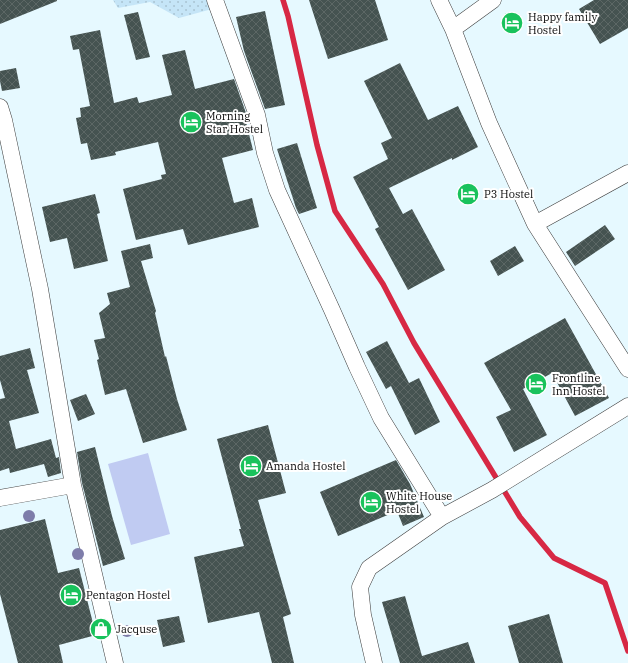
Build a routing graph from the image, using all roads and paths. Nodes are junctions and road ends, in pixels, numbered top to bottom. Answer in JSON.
{"nodes":[{"id":1,"x":215,"y":0,"type":"edge"},
{"id":2,"x":440,"y":0,"type":"edge"},
{"id":3,"x":493,"y":0,"type":"edge"},
{"id":4,"x":453,"y":29,"type":"junction"},
{"id":5,"x":0,"y":108,"type":"edge"},
{"id":6,"x":628,"y":173,"type":"edge"},
{"id":7,"x":535,"y":224,"type":"junction"},
{"id":8,"x":628,"y":369,"type":"edge"},
{"id":9,"x":628,"y":406,"type":"edge"},
{"id":10,"x":73,"y":485,"type":"junction"},
{"id":11,"x":0,"y":498,"type":"edge"},
{"id":12,"x":442,"y":517,"type":"junction"},
{"id":13,"x":115,"y":663,"type":"edge"},
{"id":14,"x":374,"y":663,"type":"edge"}],
"edges":[{"from":1,"to":12,"type":"street"},
{"from":2,"to":4,"type":"street"},
{"from":3,"to":4,"type":"street"},
{"from":4,"to":7,"type":"street"},
{"from":5,"to":10,"type":"street"},
{"from":6,"to":7,"type":"street"},
{"from":7,"to":8,"type":"street"},
{"from":9,"to":12,"type":"street"},
{"from":10,"to":11,"type":"street"},
{"from":10,"to":13,"type":"street"},
{"from":12,"to":14,"type":"street"}]}
